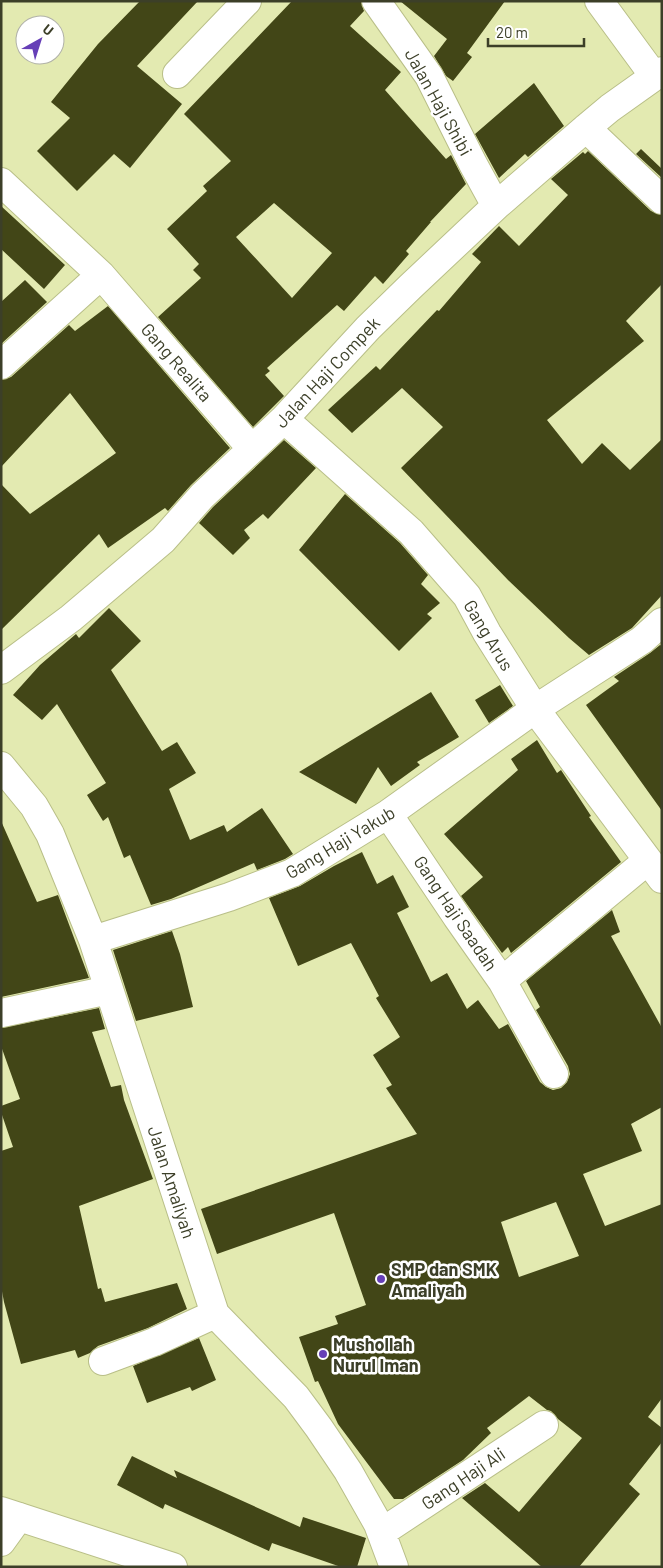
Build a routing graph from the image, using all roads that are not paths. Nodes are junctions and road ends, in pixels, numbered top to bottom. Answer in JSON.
{"nodes":[{"id":1,"x":247,"y":1,"type":"edge"},
{"id":2,"x":376,"y":1,"type":"edge"},
{"id":3,"x":599,"y":1,"type":"edge"},
{"id":4,"x":658,"y":73,"type":"edge"},
{"id":5,"x":177,"y":74,"type":"dead end"},
{"id":6,"x":586,"y":128,"type":"junction"},
{"id":7,"x":1,"y":182,"type":"edge"},
{"id":8,"x":662,"y":200,"type":"edge"},
{"id":9,"x":496,"y":206,"type":"junction"},
{"id":10,"x":101,"y":275,"type":"junction"},
{"id":11,"x":1,"y":365,"type":"edge"},
{"id":12,"x":284,"y":419,"type":"junction"},
{"id":13,"x":252,"y":449,"type":"junction"},
{"id":14,"x":662,"y":622,"type":"edge"},
{"id":15,"x":1,"y":670,"type":"edge"},
{"id":16,"x":535,"y":708,"type":"junction"},
{"id":17,"x":1,"y":766,"type":"edge"},
{"id":18,"x":388,"y":814,"type":"junction"},
{"id":19,"x":654,"y":870,"type":"edge"},
{"id":20,"x":93,"y":940,"type":"junction"},
{"id":21,"x":502,"y":981,"type":"junction"},
{"id":22,"x":108,"y":990,"type":"junction"},
{"id":23,"x":2,"y":1013,"type":"edge"},
{"id":24,"x":554,"y":1074,"type":"dead end"},
{"id":25,"x":215,"y":1314,"type":"junction"},
{"id":26,"x":103,"y":1362,"type":"dead end"},
{"id":27,"x":544,"y":1425,"type":"dead end"},
{"id":28,"x":1,"y":1489,"type":"edge"},
{"id":29,"x":17,"y":1517,"type":"edge"},
{"id":30,"x":382,"y":1532,"type":"junction"},
{"id":31,"x":1,"y":1542,"type":"edge"},
{"id":32,"x":173,"y":1567,"type":"edge"},
{"id":33,"x":394,"y":1567,"type":"edge"}],
"edges":[{"from":1,"to":5,"type":"street"},
{"from":2,"to":9,"type":"street","name":"Jalan Haji Shibi"},
{"from":3,"to":4,"type":"street"},
{"from":4,"to":6,"type":"street","name":"Jalan Haji Compek"},
{"from":6,"to":8,"type":"street"},
{"from":6,"to":9,"type":"street","name":"Jalan Haji Compek"},
{"from":7,"to":10,"type":"street","name":"Gang Realita"},
{"from":9,"to":12,"type":"street","name":"Jalan Haji Compek"},
{"from":10,"to":11,"type":"street"},
{"from":10,"to":13,"type":"street","name":"Gang Realita"},
{"from":12,"to":13,"type":"street","name":"Jalan Haji Compek"},
{"from":12,"to":16,"type":"street","name":"Gang Arus"},
{"from":13,"to":15,"type":"street","name":"Jalan Haji Compek"},
{"from":14,"to":16,"type":"street","name":"Gang Haji Yakub"},
{"from":16,"to":18,"type":"street","name":"Gang Haji Yakub"},
{"from":16,"to":19,"type":"street","name":"Gang Arus"},
{"from":17,"to":20,"type":"street","name":"Jalan Amaliyah"},
{"from":18,"to":20,"type":"street","name":"Gang Haji Yakub"},
{"from":18,"to":21,"type":"street","name":"Gang Haji Saadah"},
{"from":19,"to":21,"type":"street","name":"Gang Haji Saadah"},
{"from":20,"to":22,"type":"street","name":"Jalan Amaliyah"},
{"from":21,"to":24,"type":"street"},
{"from":22,"to":23,"type":"street"},
{"from":22,"to":25,"type":"street","name":"Jalan Amaliyah"},
{"from":25,"to":26,"type":"street"},
{"from":25,"to":30,"type":"street","name":"Jalan Amaliyah"},
{"from":27,"to":30,"type":"street","name":"Gang Haji Ali"},
{"from":28,"to":29,"type":"street"},
{"from":29,"to":31,"type":"street"},
{"from":29,"to":32,"type":"street"},
{"from":30,"to":33,"type":"street","name":"Jalan Amaliyah"}]}
